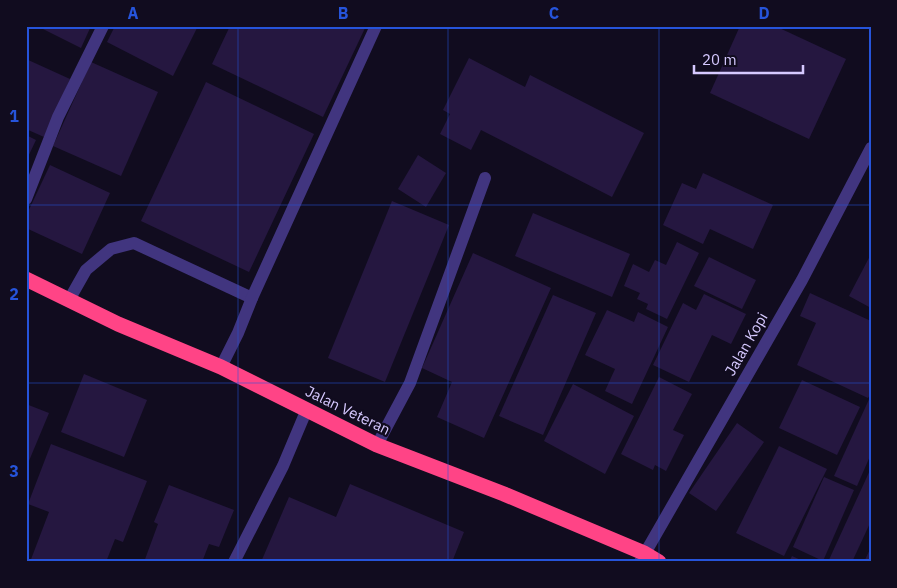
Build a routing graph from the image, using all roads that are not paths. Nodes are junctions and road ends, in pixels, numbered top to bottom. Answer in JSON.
{"nodes":[{"id":1,"x":103,"y":26,"type":"edge"},
{"id":2,"x":376,"y":26,"type":"edge"},
{"id":3,"x":871,"y":148,"type":"edge"},
{"id":4,"x":485,"y":178,"type":"dead end"},
{"id":5,"x":26,"y":199,"type":"edge"},
{"id":6,"x":26,"y":279,"type":"edge"},
{"id":7,"x":252,"y":298,"type":"junction"},
{"id":8,"x":69,"y":300,"type":"junction"},
{"id":9,"x":221,"y":367,"type":"junction"},
{"id":10,"x":307,"y":409,"type":"junction"},
{"id":11,"x":377,"y":445,"type":"junction"},
{"id":12,"x":642,"y":558,"type":"edge"},
{"id":13,"x":234,"y":562,"type":"edge"},
{"id":14,"x":659,"y":562,"type":"edge"}],
"edges":[{"from":1,"to":5,"type":"street"},
{"from":2,"to":7,"type":"street"},
{"from":3,"to":12,"type":"street","name":"Jalan Kopi"},
{"from":4,"to":11,"type":"street"},
{"from":6,"to":8,"type":"highway","name":"Jalan Veteran"},
{"from":7,"to":8,"type":"street"},
{"from":7,"to":9,"type":"street"},
{"from":8,"to":9,"type":"highway","name":"Jalan Veteran"},
{"from":9,"to":10,"type":"highway","name":"Jalan Veteran"},
{"from":10,"to":11,"type":"highway","name":"Jalan Veteran"},
{"from":10,"to":13,"type":"street"},
{"from":11,"to":12,"type":"highway","name":"Jalan Veteran"},
{"from":12,"to":14,"type":"highway","name":"Jalan Veteran"}]}
